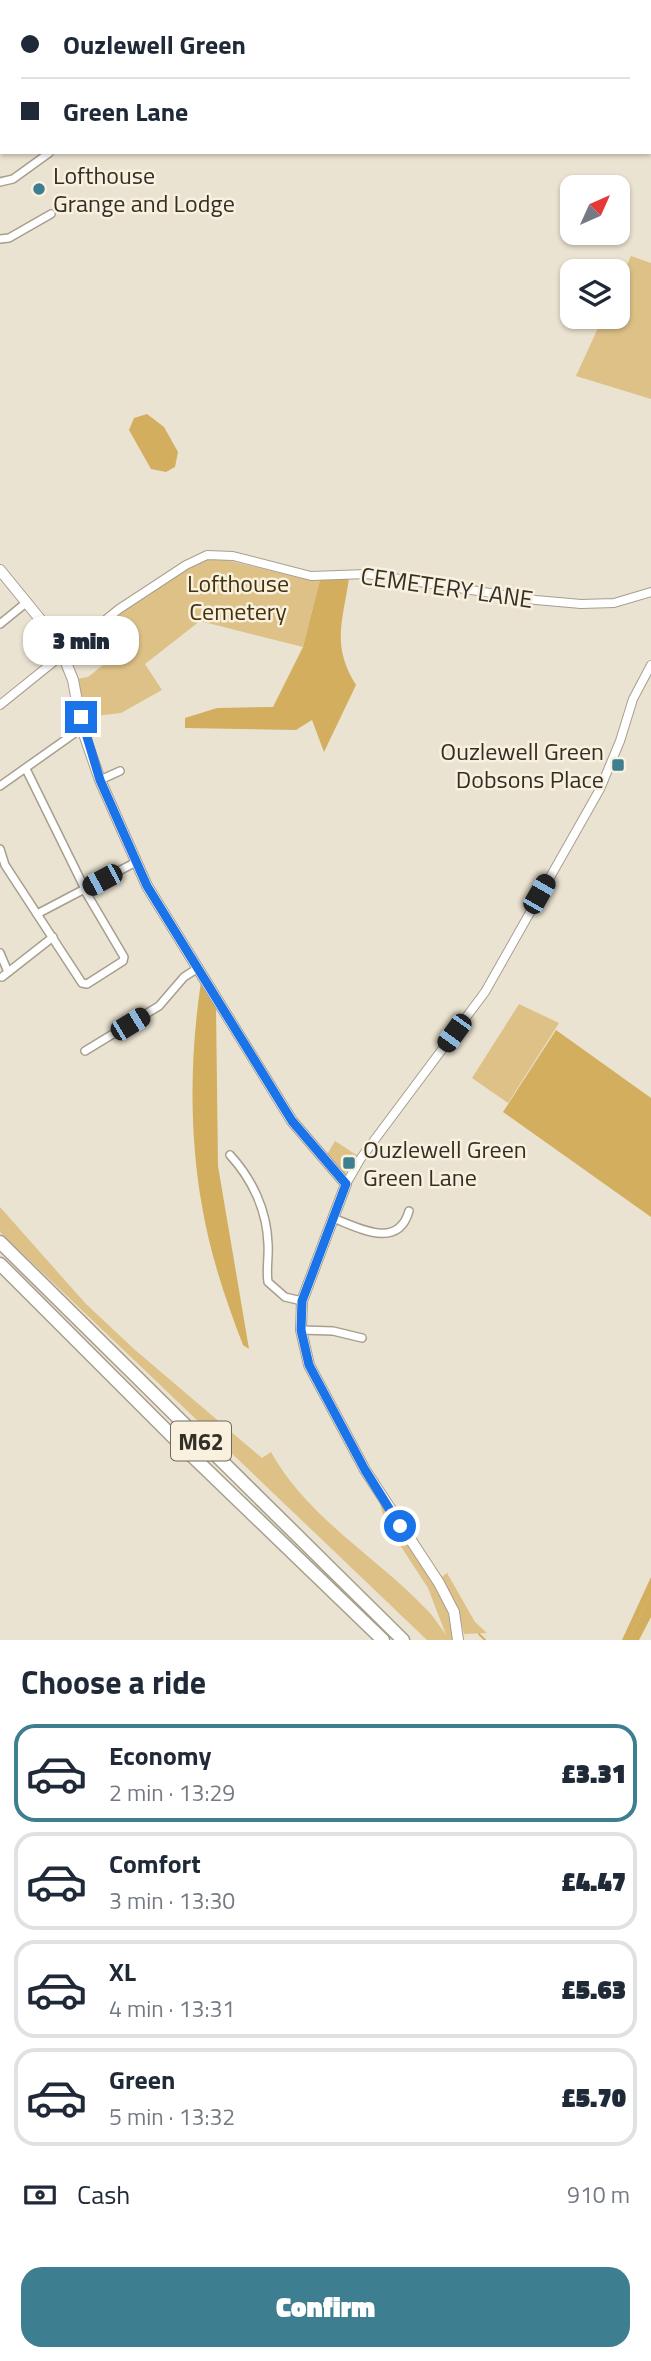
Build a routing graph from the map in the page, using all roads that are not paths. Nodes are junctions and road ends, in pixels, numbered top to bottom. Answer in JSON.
{"nodes":[{"id":1,"x":34,"y":154,"type":"edge"},
{"id":2,"x":48,"y":154,"type":"edge"},
{"id":3,"x":36,"y":162,"type":"junction"},
{"id":4,"x":0,"y":182,"type":"edge"},
{"id":5,"x":51,"y":214,"type":"dead end"},
{"id":6,"x":0,"y":239,"type":"edge"},
{"id":7,"x":0,"y":570,"type":"edge"},
{"id":8,"x":651,"y":592,"type":"edge"},
{"id":9,"x":27,"y":602,"type":"junction"},
{"id":10,"x":0,"y":624,"type":"edge"},
{"id":11,"x":92,"y":630,"type":"junction"},
{"id":12,"x":104,"y":645,"type":"dead end"},
{"id":13,"x":64,"y":653,"type":"junction"},
{"id":14,"x":651,"y":665,"type":"edge"},
{"id":15,"x":0,"y":704,"type":"edge"},
{"id":16,"x":82,"y":728,"type":"junction"},
{"id":17,"x":26,"y":769,"type":"junction"},
{"id":18,"x":120,"y":771,"type":"dead end"},
{"id":19,"x":100,"y":780,"type":"junction"},
{"id":20,"x":0,"y":786,"type":"edge"},
{"id":21,"x":0,"y":849,"type":"edge"},
{"id":22,"x":136,"y":862,"type":"junction"},
{"id":23,"x":85,"y":889,"type":"junction"},
{"id":24,"x":37,"y":914,"type":"junction"},
{"id":25,"x":53,"y":937,"type":"junction"},
{"id":26,"x":0,"y":953,"type":"edge"},
{"id":27,"x":200,"y":971,"type":"junction"},
{"id":28,"x":85,"y":1051,"type":"dead end"},
{"id":29,"x":230,"y":1155,"type":"dead end"},
{"id":30,"x":346,"y":1184,"type":"junction"},
{"id":31,"x":409,"y":1211,"type":"dead end"},
{"id":32,"x":333,"y":1218,"type":"junction"},
{"id":33,"x":0,"y":1242,"type":"edge"},
{"id":34,"x":0,"y":1264,"type":"edge"},
{"id":35,"x":302,"y":1301,"type":"junction"},
{"id":36,"x":301,"y":1330,"type":"junction"},
{"id":37,"x":362,"y":1338,"type":"dead end"},
{"id":38,"x":383,"y":1640,"type":"edge"},
{"id":39,"x":403,"y":1640,"type":"edge"},
{"id":40,"x":458,"y":1640,"type":"edge"}],
"edges":[{"from":1,"to":3,"type":"street"},
{"from":2,"to":3,"type":"street"},
{"from":3,"to":4,"type":"street"},
{"from":5,"to":6,"type":"street"},
{"from":7,"to":9,"type":"main road"},
{"from":8,"to":11,"type":"street","name":"CEMETERY LANE"},
{"from":9,"to":10,"type":"street"},
{"from":9,"to":13,"type":"main road"},
{"from":11,"to":12,"type":"street"},
{"from":11,"to":13,"type":"street","name":"CEMETERY LANE"},
{"from":13,"to":15,"type":"street","name":"CEMETERY LANE"},
{"from":13,"to":16,"type":"main road"},
{"from":14,"to":30,"type":"street"},
{"from":16,"to":17,"type":"street"},
{"from":16,"to":19,"type":"main road"},
{"from":17,"to":20,"type":"street"},
{"from":17,"to":23,"type":"street"},
{"from":18,"to":19,"type":"street"},
{"from":19,"to":22,"type":"main road"},
{"from":21,"to":24,"type":"street"},
{"from":22,"to":23,"type":"street"},
{"from":22,"to":27,"type":"main road"},
{"from":23,"to":24,"type":"street"},
{"from":23,"to":25,"type":"street"},
{"from":24,"to":25,"type":"street"},
{"from":25,"to":26,"type":"street"},
{"from":27,"to":28,"type":"street"},
{"from":27,"to":30,"type":"main road"},
{"from":29,"to":35,"type":"street"},
{"from":30,"to":32,"type":"main road"},
{"from":31,"to":32,"type":"street"},
{"from":32,"to":35,"type":"main road"},
{"from":33,"to":39,"type":"highway","number":"M62"},
{"from":34,"to":38,"type":"highway","number":"M62"},
{"from":35,"to":36,"type":"main road"},
{"from":36,"to":37,"type":"street"},
{"from":36,"to":40,"type":"main road"}]}
